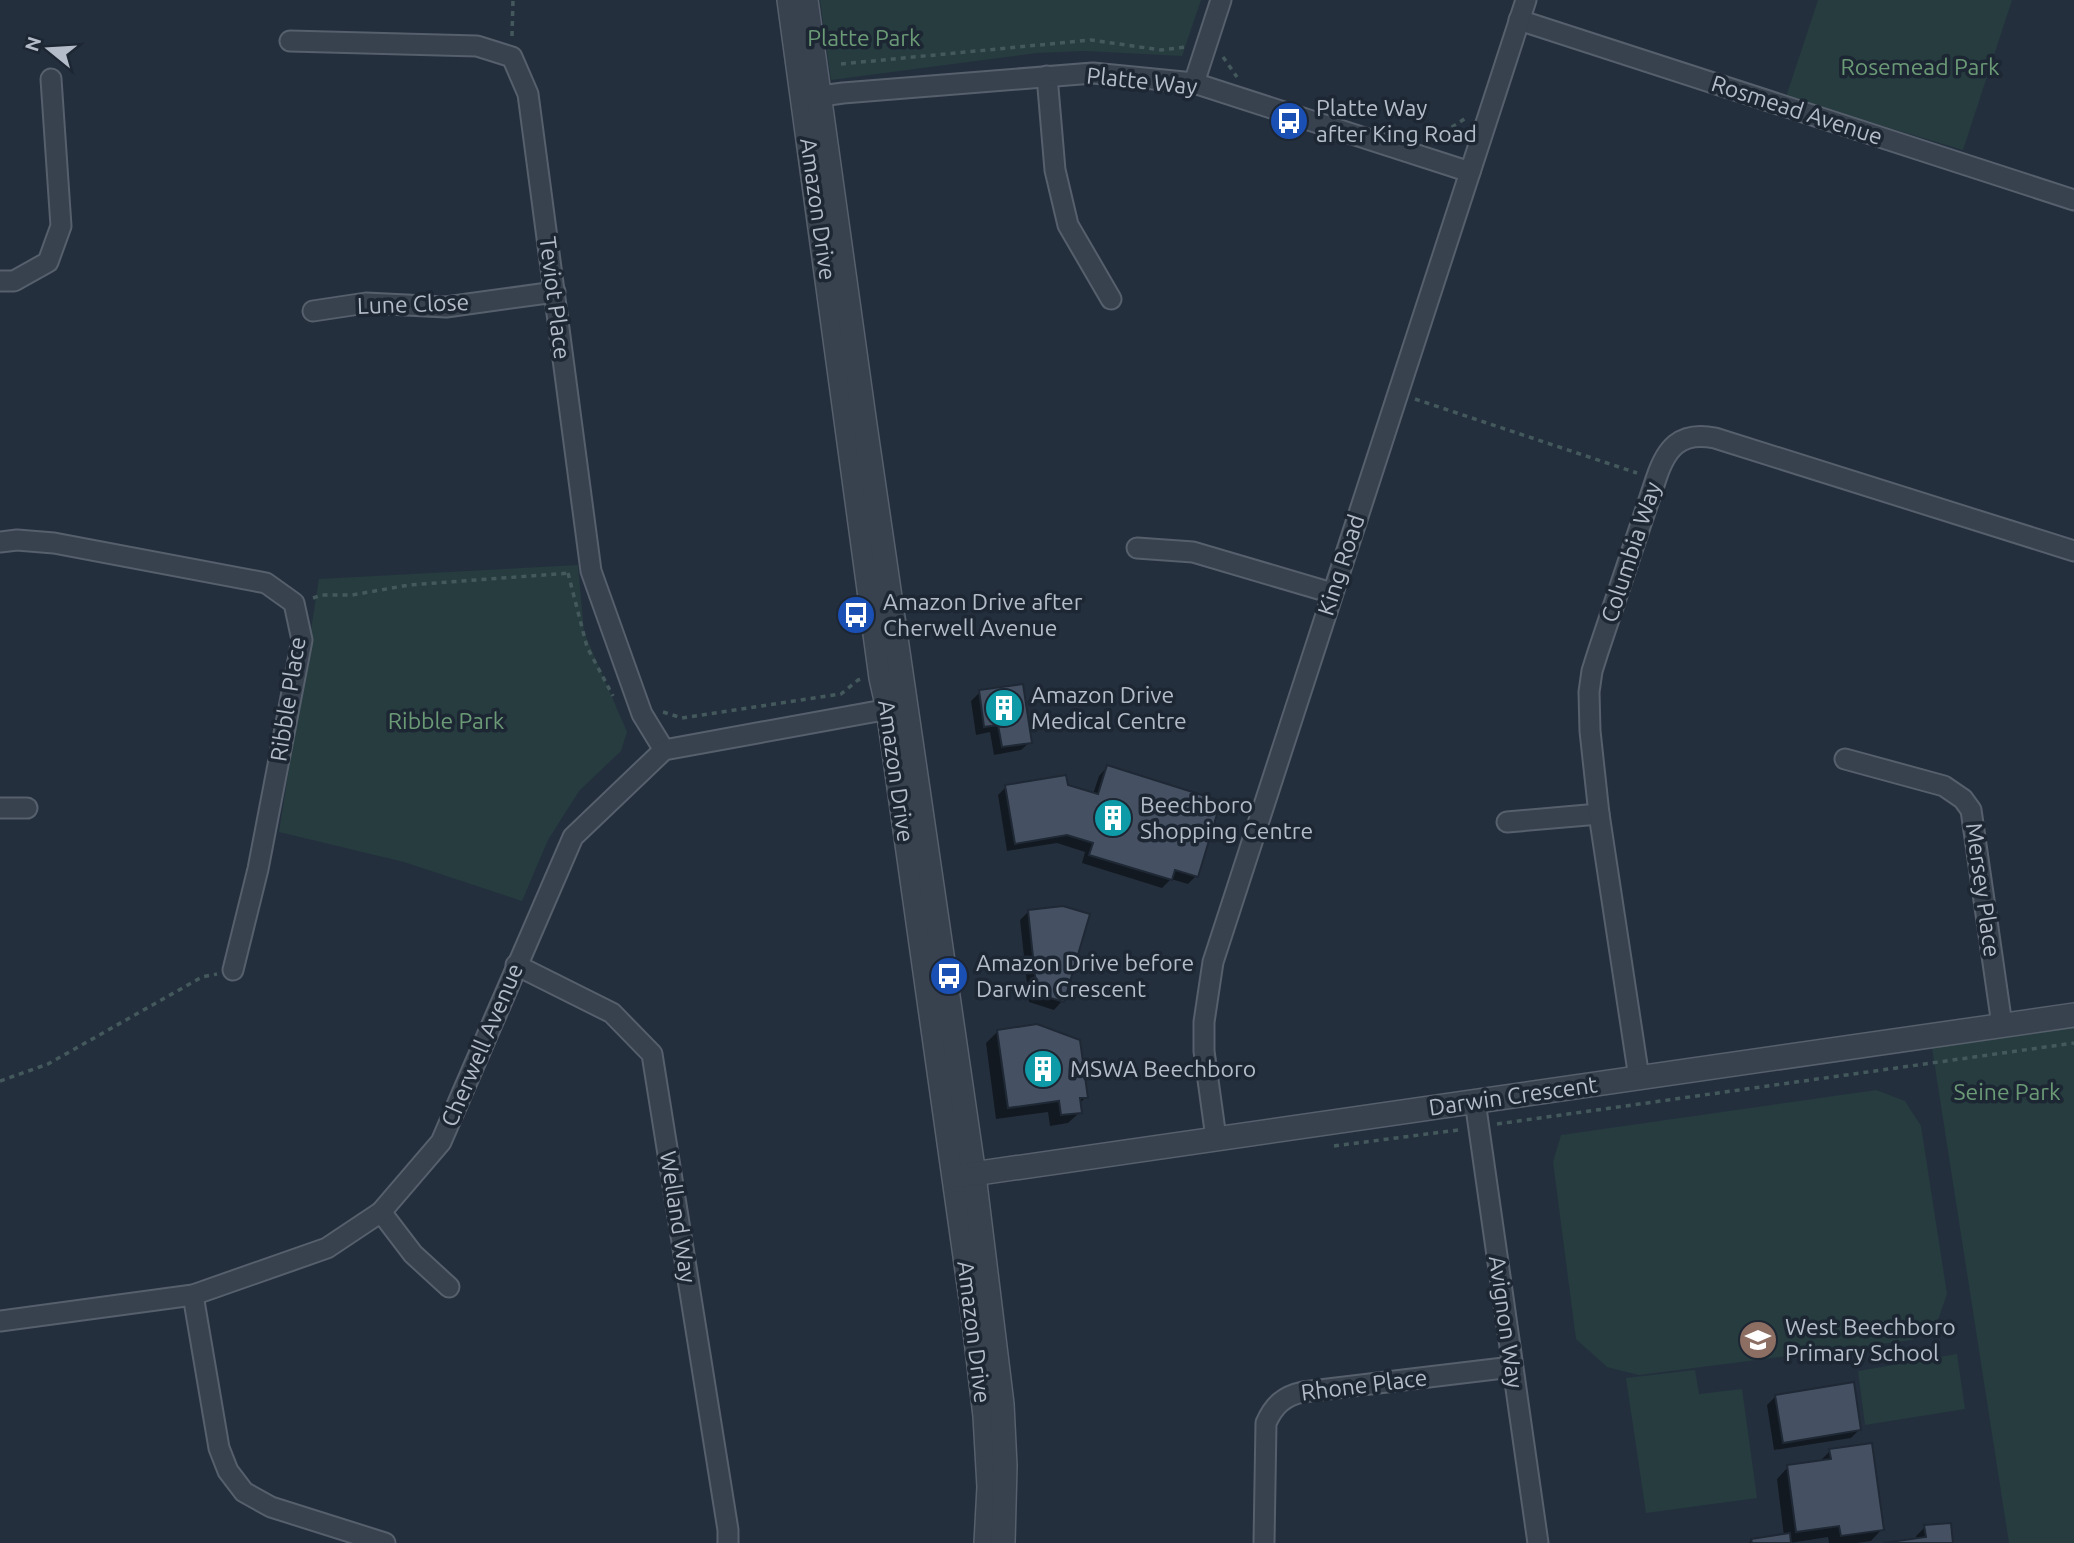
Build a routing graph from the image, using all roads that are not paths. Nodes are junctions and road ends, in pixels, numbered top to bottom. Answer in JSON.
{"nodes":[{"id":1,"x":789,"y":0,"type":"edge"},
{"id":2,"x":806,"y":0,"type":"edge"},
{"id":3,"x":1220,"y":0,"type":"edge"},
{"id":4,"x":1526,"y":0,"type":"edge"},
{"id":5,"x":1519,"y":20,"type":"junction"},
{"id":6,"x":290,"y":41,"type":"dead end"},
{"id":7,"x":1047,"y":76,"type":"junction"},
{"id":8,"x":51,"y":79,"type":"dead end"},
{"id":9,"x":1194,"y":83,"type":"junction"},
{"id":10,"x":811,"y":98,"type":"junction"},
{"id":11,"x":1470,"y":172,"type":"junction"},
{"id":12,"x":2074,"y":200,"type":"edge"},
{"id":13,"x":0,"y":281,"type":"edge"},
{"id":14,"x":555,"y":292,"type":"junction"},
{"id":15,"x":1111,"y":299,"type":"dead end"},
{"id":16,"x":313,"y":311,"type":"dead end"},
{"id":17,"x":0,"y":542,"type":"edge"},
{"id":18,"x":1137,"y":548,"type":"dead end"},
{"id":19,"x":2074,"y":551,"type":"edge"},
{"id":20,"x":1332,"y":593,"type":"junction"},
{"id":21,"x":897,"y":708,"type":"junction"},
{"id":22,"x":664,"y":750,"type":"junction"},
{"id":23,"x":1845,"y":760,"type":"dead end"},
{"id":24,"x":0,"y":808,"type":"edge"},
{"id":25,"x":27,"y":808,"type":"dead end"},
{"id":26,"x":1599,"y":814,"type":"junction"},
{"id":27,"x":1507,"y":822,"type":"dead end"},
{"id":28,"x":516,"y":965,"type":"junction"},
{"id":29,"x":233,"y":970,"type":"road end"},
{"id":30,"x":2074,"y":1015,"type":"edge"},
{"id":31,"x":2002,"y":1025,"type":"junction"},
{"id":32,"x":1639,"y":1077,"type":"junction"},
{"id":33,"x":1475,"y":1101,"type":"junction"},
{"id":34,"x":1216,"y":1138,"type":"junction"},
{"id":35,"x":963,"y":1176,"type":"junction"},
{"id":36,"x":381,"y":1212,"type":"junction"},
{"id":37,"x":449,"y":1287,"type":"dead end"},
{"id":38,"x":194,"y":1295,"type":"junction"},
{"id":39,"x":0,"y":1321,"type":"edge"},
{"id":40,"x":1513,"y":1367,"type":"junction"},
{"id":41,"x":385,"y":1543,"type":"edge"},
{"id":42,"x":728,"y":1543,"type":"edge"},
{"id":43,"x":986,"y":1543,"type":"edge"},
{"id":44,"x":1003,"y":1543,"type":"edge"},
{"id":45,"x":1264,"y":1543,"type":"edge"},
{"id":46,"x":1538,"y":1543,"type":"edge"}],
"edges":[{"from":1,"to":10,"type":"street","name":"Amazon Drive"},
{"from":2,"to":10,"type":"street","name":"Amazon Drive"},
{"from":3,"to":9,"type":"street"},
{"from":4,"to":5,"type":"street","name":"King Road"},
{"from":5,"to":11,"type":"street","name":"King Road"},
{"from":5,"to":12,"type":"street","name":"Rosmead Avenue"},
{"from":6,"to":14,"type":"street","name":"Teviot Place"},
{"from":7,"to":9,"type":"street","name":"Platte Way"},
{"from":7,"to":10,"type":"street","name":"Platte Way"},
{"from":7,"to":15,"type":"street"},
{"from":8,"to":13,"type":"street"},
{"from":9,"to":11,"type":"street","name":"Platte Way"},
{"from":10,"to":21,"type":"street","name":"Amazon Drive"},
{"from":10,"to":21,"type":"street","name":"Amazon Drive"},
{"from":11,"to":20,"type":"street","name":"King Road"},
{"from":14,"to":16,"type":"street","name":"Lune Close"},
{"from":14,"to":22,"type":"street","name":"Teviot Place"},
{"from":17,"to":29,"type":"street","name":"Ribble Place"},
{"from":18,"to":20,"type":"street"},
{"from":19,"to":26,"type":"street","name":"Columbia Way"},
{"from":20,"to":34,"type":"street","name":"King Road"},
{"from":21,"to":22,"type":"street"},
{"from":21,"to":35,"type":"street","name":"Amazon Drive"},
{"from":22,"to":28,"type":"street","name":"Cherwell Avenue"},
{"from":23,"to":31,"type":"street","name":"Mersey Place"},
{"from":24,"to":25,"type":"street"},
{"from":26,"to":27,"type":"street"},
{"from":26,"to":32,"type":"street","name":"Columbia Way"},
{"from":28,"to":36,"type":"street","name":"Cherwell Avenue"},
{"from":28,"to":42,"type":"street","name":"Welland Way"},
{"from":30,"to":31,"type":"street","name":"Darwin Crescent"},
{"from":31,"to":32,"type":"street","name":"Darwin Crescent"},
{"from":32,"to":33,"type":"street","name":"Darwin Crescent"},
{"from":33,"to":34,"type":"street","name":"Darwin Crescent"},
{"from":33,"to":40,"type":"street","name":"Avignon Way"},
{"from":34,"to":35,"type":"street","name":"Darwin Crescent"},
{"from":35,"to":43,"type":"street","name":"Amazon Drive"},
{"from":35,"to":44,"type":"street","name":"Amazon Drive"},
{"from":36,"to":37,"type":"street"},
{"from":36,"to":38,"type":"street","name":"Cherwell Avenue"},
{"from":38,"to":39,"type":"street","name":"Cherwell Avenue"},
{"from":38,"to":41,"type":"street"},
{"from":40,"to":45,"type":"street","name":"Rhone Place"},
{"from":40,"to":46,"type":"street","name":"Avignon Way"}]}
